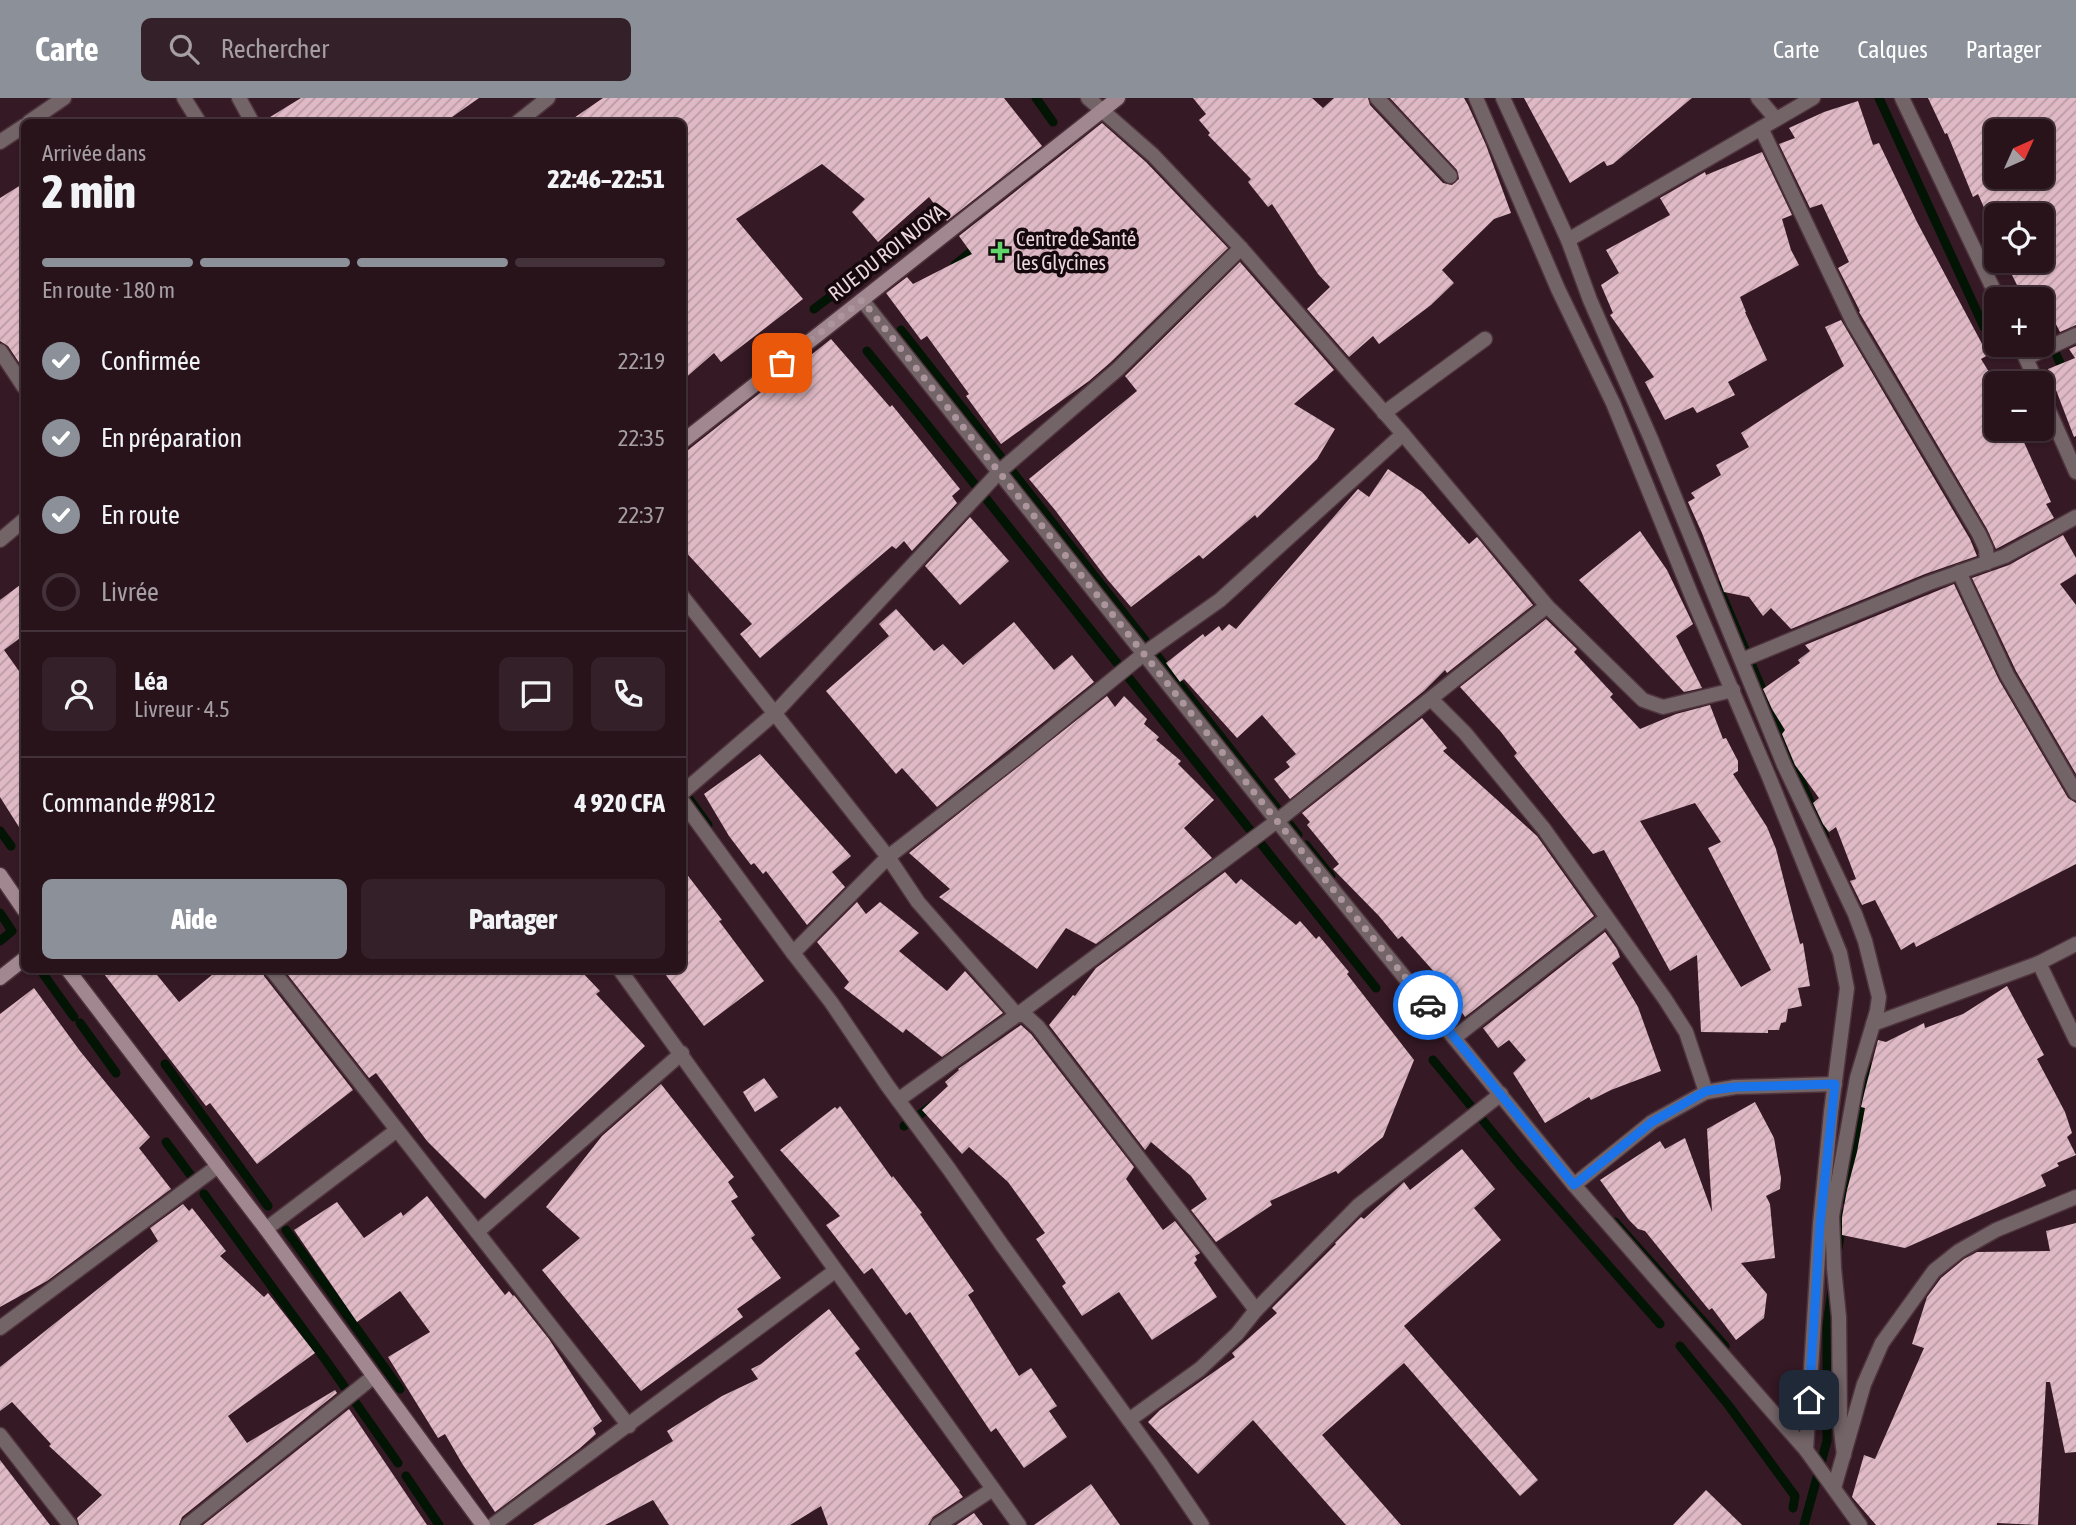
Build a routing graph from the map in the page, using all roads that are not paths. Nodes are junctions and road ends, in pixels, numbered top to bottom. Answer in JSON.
{"nodes":[{"id":1,"x":64,"y":98,"type":"edge"},
{"id":2,"x":184,"y":98,"type":"edge"},
{"id":3,"x":239,"y":98,"type":"edge"},
{"id":4,"x":548,"y":98,"type":"edge"},
{"id":5,"x":1088,"y":98,"type":"edge"},
{"id":6,"x":1118,"y":98,"type":"edge"},
{"id":7,"x":1377,"y":98,"type":"edge"},
{"id":8,"x":1476,"y":98,"type":"edge"},
{"id":9,"x":1503,"y":98,"type":"edge"},
{"id":10,"x":1758,"y":98,"type":"edge"},
{"id":11,"x":1813,"y":98,"type":"edge"},
{"id":12,"x":1902,"y":98,"type":"edge"},
{"id":13,"x":1102,"y":111,"type":"junction"},
{"id":14,"x":33,"y":119,"type":"edge"},
{"id":15,"x":197,"y":119,"type":"edge"},
{"id":16,"x":250,"y":119,"type":"edge"},
{"id":17,"x":522,"y":119,"type":"edge"},
{"id":18,"x":1776,"y":119,"type":"junction"},
{"id":19,"x":21,"y":127,"type":"edge"},
{"id":20,"x":1761,"y":128,"type":"junction"},
{"id":21,"x":0,"y":142,"type":"edge"},
{"id":22,"x":1450,"y":176,"type":"dead end"},
{"id":23,"x":1568,"y":240,"type":"junction"},
{"id":24,"x":1241,"y":248,"type":"junction"},
{"id":25,"x":1992,"y":287,"type":"edge"},
{"id":26,"x":862,"y":300,"type":"junction"},
{"id":27,"x":2076,"y":335,"type":"edge"},
{"id":28,"x":1485,"y":339,"type":"dead end"},
{"id":29,"x":2054,"y":342,"type":"edge"},
{"id":30,"x":0,"y":351,"type":"edge"},
{"id":31,"x":21,"y":382,"type":"edge"},
{"id":32,"x":1384,"y":413,"type":"junction"},
{"id":33,"x":2054,"y":422,"type":"edge"},
{"id":34,"x":1403,"y":434,"type":"junction"},
{"id":35,"x":686,"y":439,"type":"edge"},
{"id":36,"x":1000,"y":471,"type":"junction"},
{"id":37,"x":2076,"y":472,"type":"edge"},
{"id":38,"x":2076,"y":517,"type":"edge"},
{"id":39,"x":21,"y":522,"type":"edge"},
{"id":40,"x":0,"y":540,"type":"edge"},
{"id":41,"x":1987,"y":563,"type":"junction"},
{"id":42,"x":1959,"y":572,"type":"junction"},
{"id":43,"x":686,"y":601,"type":"edge"},
{"id":44,"x":1547,"y":606,"type":"junction"},
{"id":45,"x":1144,"y":653,"type":"junction"},
{"id":46,"x":1742,"y":660,"type":"junction"},
{"id":47,"x":1733,"y":690,"type":"junction"},
{"id":48,"x":1431,"y":699,"type":"junction"},
{"id":49,"x":775,"y":713,"type":"junction"},
{"id":50,"x":686,"y":790,"type":"edge"},
{"id":51,"x":2076,"y":793,"type":"edge"},
{"id":52,"x":686,"y":806,"type":"edge"},
{"id":53,"x":1277,"y":821,"type":"junction"},
{"id":54,"x":888,"y":857,"type":"junction"},
{"id":55,"x":0,"y":875,"type":"edge"},
{"id":56,"x":21,"y":906,"type":"edge"},
{"id":57,"x":1606,"y":918,"type":"junction"},
{"id":58,"x":2076,"y":944,"type":"edge"},
{"id":59,"x":793,"y":953,"type":"junction"},
{"id":60,"x":21,"y":961,"type":"edge"},
{"id":61,"x":2039,"y":963,"type":"junction"},
{"id":62,"x":70,"y":973,"type":"edge"},
{"id":63,"x":274,"y":973,"type":"edge"},
{"id":64,"x":622,"y":973,"type":"edge"},
{"id":65,"x":0,"y":978,"type":"edge"},
{"id":66,"x":1017,"y":1015,"type":"junction"},
{"id":67,"x":1872,"y":1024,"type":"junction"},
{"id":68,"x":1454,"y":1038,"type":"junction"},
{"id":69,"x":2076,"y":1040,"type":"edge"},
{"id":70,"x":682,"y":1053,"type":"junction"},
{"id":71,"x":1835,"y":1084,"type":"junction"},
{"id":72,"x":1706,"y":1091,"type":"junction"},
{"id":73,"x":1501,"y":1094,"type":"junction"},
{"id":74,"x":898,"y":1100,"type":"junction"},
{"id":75,"x":397,"y":1130,"type":"junction"},
{"id":76,"x":218,"y":1166,"type":"junction"},
{"id":77,"x":1574,"y":1185,"type":"junction"},
{"id":78,"x":2076,"y":1197,"type":"edge"},
{"id":79,"x":265,"y":1230,"type":"junction"},
{"id":80,"x":477,"y":1232,"type":"junction"},
{"id":81,"x":835,"y":1271,"type":"junction"},
{"id":82,"x":1256,"y":1310,"type":"junction"},
{"id":83,"x":0,"y":1328,"type":"edge"},
{"id":84,"x":373,"y":1377,"type":"junction"},
{"id":85,"x":1129,"y":1420,"type":"junction"},
{"id":86,"x":629,"y":1426,"type":"junction"},
{"id":87,"x":0,"y":1435,"type":"edge"},
{"id":88,"x":1806,"y":1450,"type":"junction"},
{"id":89,"x":1844,"y":1455,"type":"junction"},
{"id":90,"x":1834,"y":1488,"type":"junction"},
{"id":91,"x":993,"y":1489,"type":"junction"},
{"id":92,"x":70,"y":1525,"type":"edge"},
{"id":93,"x":188,"y":1525,"type":"edge"},
{"id":94,"x":483,"y":1525,"type":"edge"},
{"id":95,"x":493,"y":1525,"type":"edge"},
{"id":96,"x":938,"y":1525,"type":"edge"},
{"id":97,"x":1019,"y":1525,"type":"edge"},
{"id":98,"x":1202,"y":1525,"type":"edge"},
{"id":99,"x":1860,"y":1525,"type":"edge"}],
"edges":[{"from":1,"to":14,"type":"street"},
{"from":2,"to":15,"type":"street"},
{"from":3,"to":16,"type":"street"},
{"from":4,"to":17,"type":"street"},
{"from":5,"to":13,"type":"street"},
{"from":6,"to":13,"type":"street","name":"RUE DU ROI NJOYA"},
{"from":7,"to":22,"type":"street"},
{"from":8,"to":47,"type":"street"},
{"from":9,"to":23,"type":"street"},
{"from":10,"to":18,"type":"street"},
{"from":11,"to":18,"type":"street"},
{"from":12,"to":25,"type":"street"},
{"from":13,"to":24,"type":"street"},
{"from":13,"to":26,"type":"street","name":"RUE DU ROI NJOYA"},
{"from":18,"to":20,"type":"street"},
{"from":19,"to":21,"type":"street"},
{"from":20,"to":23,"type":"street"},
{"from":20,"to":41,"type":"street"},
{"from":23,"to":46,"type":"street"},
{"from":24,"to":32,"type":"street"},
{"from":24,"to":36,"type":"street"},
{"from":26,"to":35,"type":"street","name":"RUE DU ROI NJOYA"},
{"from":26,"to":36,"type":"street"},
{"from":27,"to":29,"type":"street"},
{"from":28,"to":32,"type":"street"},
{"from":30,"to":31,"type":"street"},
{"from":32,"to":34,"type":"street"},
{"from":33,"to":37,"type":"street"},
{"from":34,"to":44,"type":"street"},
{"from":34,"to":45,"type":"street"},
{"from":36,"to":45,"type":"street"},
{"from":36,"to":49,"type":"street"},
{"from":38,"to":41,"type":"street"},
{"from":39,"to":40,"type":"street"},
{"from":41,"to":42,"type":"street"},
{"from":42,"to":46,"type":"street"},
{"from":42,"to":51,"type":"street"},
{"from":43,"to":49,"type":"street"},
{"from":44,"to":47,"type":"street"},
{"from":44,"to":48,"type":"street"},
{"from":45,"to":53,"type":"street"},
{"from":45,"to":54,"type":"street"},
{"from":46,"to":67,"type":"street"},
{"from":47,"to":71,"type":"street"},
{"from":48,"to":53,"type":"street"},
{"from":48,"to":57,"type":"street"},
{"from":49,"to":50,"type":"street"},
{"from":49,"to":54,"type":"street"},
{"from":52,"to":59,"type":"street"},
{"from":53,"to":66,"type":"street"},
{"from":53,"to":68,"type":"street"},
{"from":54,"to":59,"type":"street"},
{"from":54,"to":66,"type":"street"},
{"from":55,"to":56,"type":"street"},
{"from":57,"to":68,"type":"street"},
{"from":57,"to":72,"type":"street"},
{"from":58,"to":61,"type":"street"},
{"from":59,"to":74,"type":"street"},
{"from":60,"to":65,"type":"street"},
{"from":61,"to":67,"type":"street"},
{"from":61,"to":69,"type":"street"},
{"from":62,"to":76,"type":"street"},
{"from":63,"to":75,"type":"street"},
{"from":64,"to":70,"type":"street"},
{"from":66,"to":74,"type":"street"},
{"from":66,"to":82,"type":"street"},
{"from":67,"to":89,"type":"street"},
{"from":68,"to":73,"type":"street"},
{"from":70,"to":80,"type":"street"},
{"from":70,"to":81,"type":"street"},
{"from":71,"to":72,"type":"street"},
{"from":71,"to":88,"type":"street"},
{"from":72,"to":77,"type":"street"},
{"from":73,"to":77,"type":"street"},
{"from":73,"to":82,"type":"street"},
{"from":74,"to":85,"type":"street"},
{"from":75,"to":79,"type":"street"},
{"from":75,"to":80,"type":"street"},
{"from":76,"to":79,"type":"street"},
{"from":76,"to":83,"type":"street"},
{"from":77,"to":88,"type":"street"},
{"from":78,"to":89,"type":"street"},
{"from":79,"to":84,"type":"street"},
{"from":80,"to":86,"type":"street"},
{"from":81,"to":86,"type":"street"},
{"from":81,"to":91,"type":"street"},
{"from":82,"to":85,"type":"street"},
{"from":84,"to":93,"type":"street"},
{"from":84,"to":94,"type":"street"},
{"from":85,"to":98,"type":"street"},
{"from":86,"to":95,"type":"street"},
{"from":87,"to":92,"type":"street"},
{"from":88,"to":90,"type":"street"},
{"from":89,"to":90,"type":"street"},
{"from":90,"to":99,"type":"street"},
{"from":91,"to":96,"type":"street"},
{"from":91,"to":97,"type":"street"}]}
